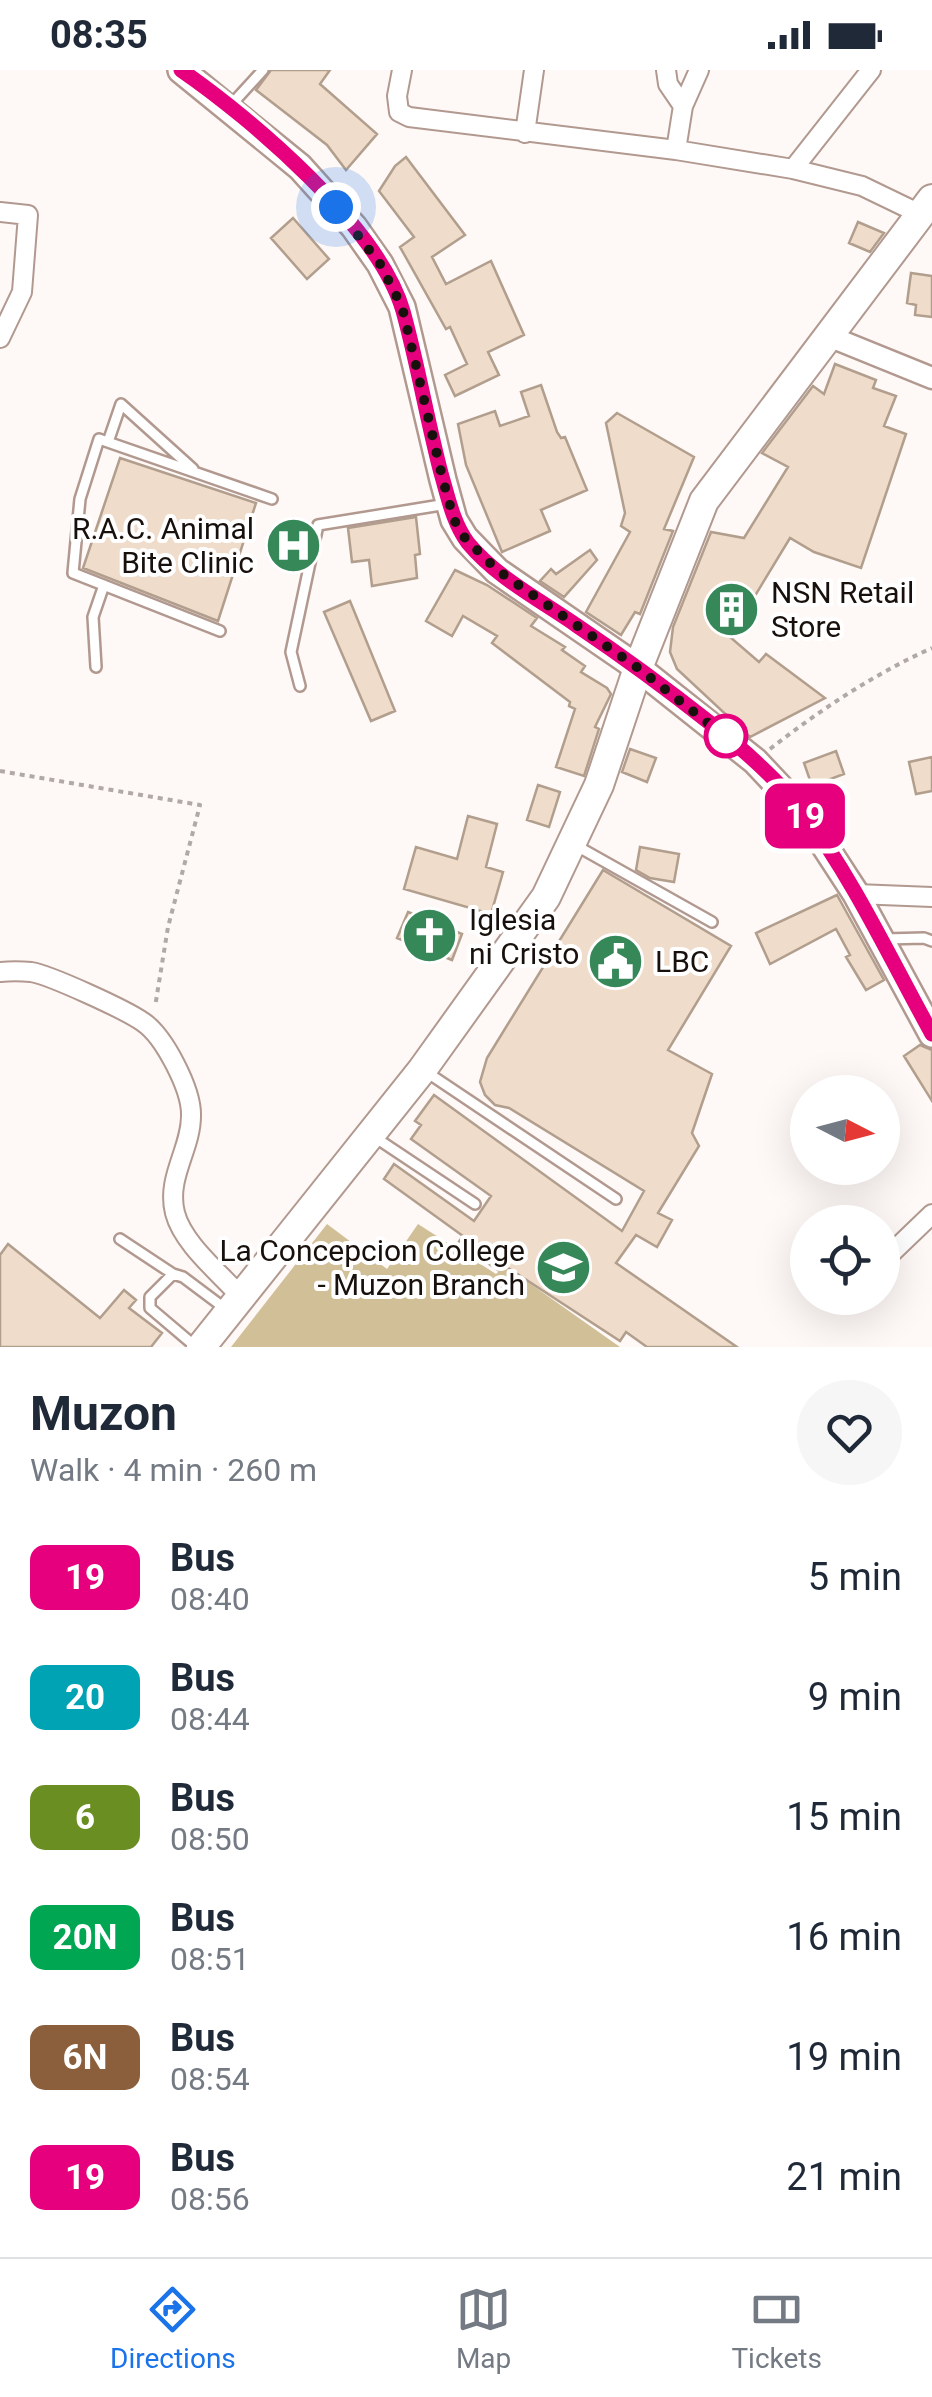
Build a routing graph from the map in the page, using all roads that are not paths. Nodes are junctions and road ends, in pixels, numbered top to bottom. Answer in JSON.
{"nodes":[{"id":1,"x":181,"y":70,"type":"edge"},
{"id":2,"x":263,"y":70,"type":"edge"},
{"id":3,"x":402,"y":70,"type":"edge"},
{"id":4,"x":534,"y":70,"type":"edge"},
{"id":5,"x":666,"y":70,"type":"edge"},
{"id":6,"x":699,"y":70,"type":"edge"},
{"id":7,"x":871,"y":70,"type":"edge"},
{"id":8,"x":683,"y":106,"type":"junction"},
{"id":9,"x":228,"y":108,"type":"junction"},
{"id":10,"x":525,"y":133,"type":"junction"},
{"id":11,"x":676,"y":150,"type":"junction"},
{"id":12,"x":793,"y":169,"type":"junction"},
{"id":13,"x":926,"y":206,"type":"edge"},
{"id":14,"x":0,"y":212,"type":"edge"},
{"id":15,"x":826,"y":336,"type":"junction"},
{"id":16,"x":0,"y":338,"type":"edge"},
{"id":17,"x":932,"y":378,"type":"edge"},
{"id":18,"x":108,"y":442,"type":"junction"},
{"id":19,"x":199,"y":474,"type":"junction"},
{"id":20,"x":272,"y":499,"type":"dead end"},
{"id":21,"x":450,"y":504,"type":"junction"},
{"id":22,"x":104,"y":585,"type":"junction"},
{"id":23,"x":220,"y":631,"type":"dead end"},
{"id":24,"x":96,"y":667,"type":"dead end"},
{"id":25,"x":638,"y":668,"type":"junction"},
{"id":26,"x":300,"y":686,"type":"dead end"},
{"id":27,"x":573,"y":844,"type":"junction"},
{"id":28,"x":856,"y":894,"type":"junction"},
{"id":29,"x":932,"y":897,"type":"edge"},
{"id":30,"x":712,"y":922,"type":"dead end"},
{"id":31,"x":880,"y":939,"type":"junction"},
{"id":32,"x":932,"y":941,"type":"edge"},
{"id":33,"x":0,"y":972,"type":"edge"},
{"id":34,"x":932,"y":1034,"type":"edge"},
{"id":35,"x":422,"y":1070,"type":"junction"},
{"id":36,"x":370,"y":1134,"type":"junction"},
{"id":37,"x":616,"y":1199,"type":"dead end"},
{"id":38,"x":475,"y":1204,"type":"dead end"},
{"id":39,"x":932,"y":1214,"type":"edge"},
{"id":40,"x":120,"y":1239,"type":"dead end"},
{"id":41,"x":900,"y":1245,"type":"edge"},
{"id":42,"x":173,"y":1274,"type":"junction"},
{"id":43,"x":235,"y":1304,"type":"junction"},
{"id":44,"x":199,"y":1347,"type":"edge"}],
"edges":[{"from":1,"to":9,"type":"main road"},
{"from":2,"to":9,"type":"lane"},
{"from":3,"to":10,"type":"street"},
{"from":4,"to":10,"type":"street"},
{"from":5,"to":8,"type":"street"},
{"from":6,"to":8,"type":"street"},
{"from":7,"to":12,"type":"street"},
{"from":8,"to":11,"type":"street"},
{"from":9,"to":21,"type":"main road"},
{"from":10,"to":11,"type":"street"},
{"from":11,"to":12,"type":"street"},
{"from":12,"to":13,"type":"street"},
{"from":13,"to":15,"type":"main road"},
{"from":14,"to":16,"type":"street"},
{"from":15,"to":17,"type":"street"},
{"from":15,"to":25,"type":"main road"},
{"from":18,"to":19,"type":"lane"},
{"from":18,"to":19,"type":"lane"},
{"from":18,"to":22,"type":"lane"},
{"from":19,"to":20,"type":"lane"},
{"from":21,"to":25,"type":"main road"},
{"from":21,"to":26,"type":"lane"},
{"from":22,"to":23,"type":"lane"},
{"from":22,"to":24,"type":"lane"},
{"from":25,"to":27,"type":"main road"},
{"from":25,"to":28,"type":"main road"},
{"from":27,"to":30,"type":"lane"},
{"from":27,"to":35,"type":"main road"},
{"from":28,"to":29,"type":"street"},
{"from":28,"to":31,"type":"main road"},
{"from":31,"to":32,"type":"lane"},
{"from":31,"to":34,"type":"main road"},
{"from":33,"to":43,"type":"street"},
{"from":35,"to":36,"type":"main road"},
{"from":35,"to":37,"type":"lane"},
{"from":36,"to":38,"type":"lane"},
{"from":36,"to":43,"type":"main road"},
{"from":39,"to":41,"type":"street"},
{"from":40,"to":42,"type":"lane"},
{"from":42,"to":43,"type":"lane"},
{"from":42,"to":44,"type":"lane"},
{"from":43,"to":44,"type":"main road"}]}
